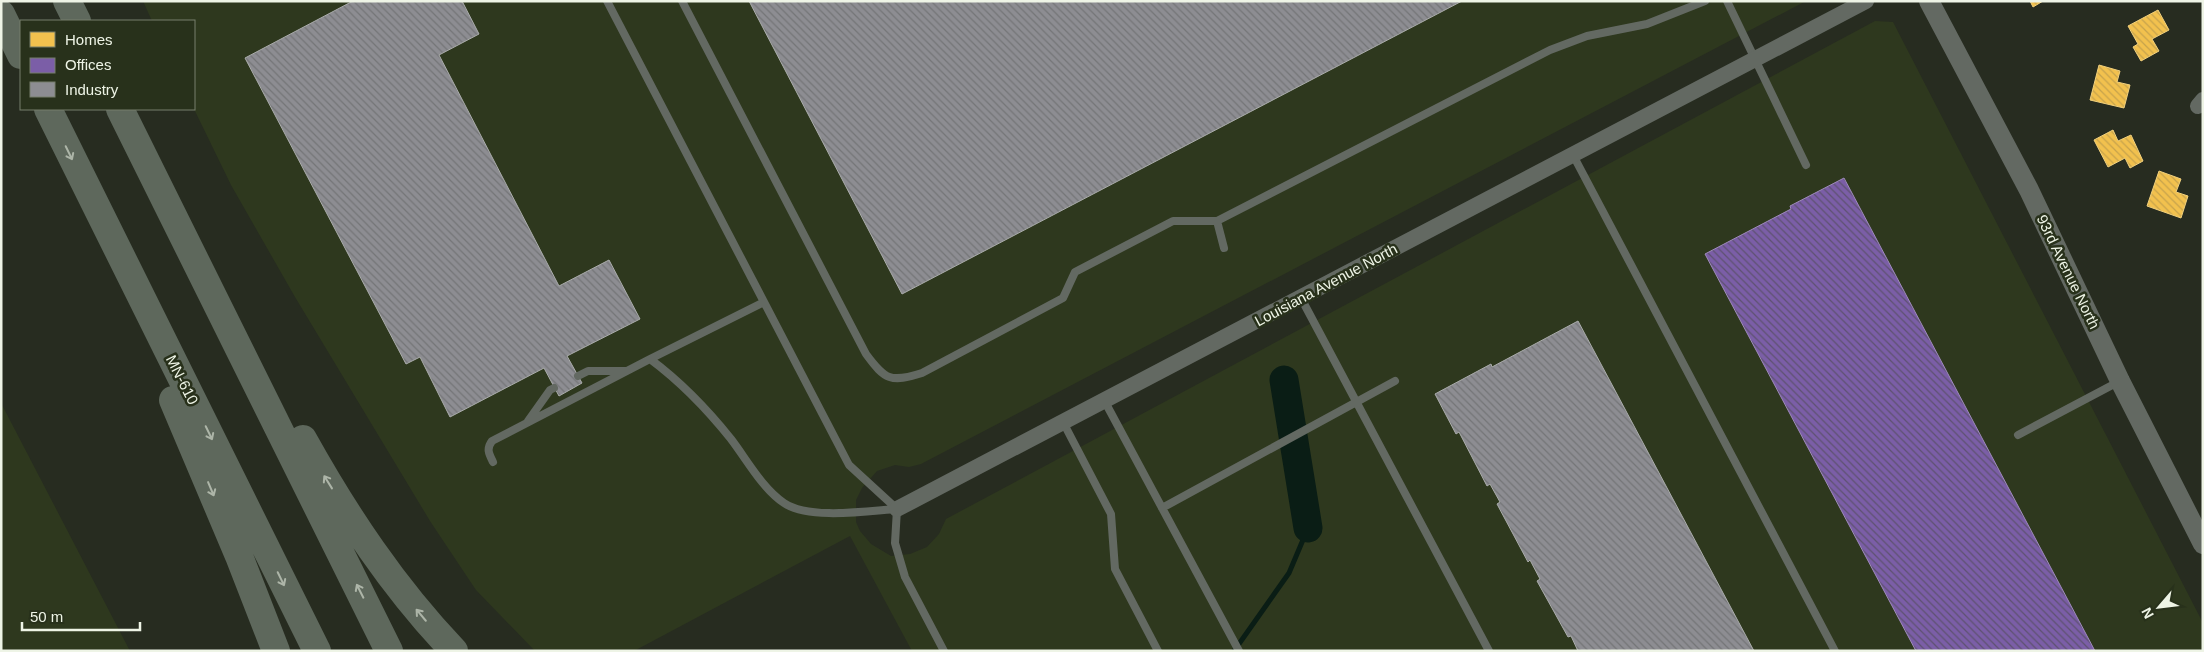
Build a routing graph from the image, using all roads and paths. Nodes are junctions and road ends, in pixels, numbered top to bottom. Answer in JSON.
{"nodes":[{"id":1,"x":67,"y":1,"type":"edge"},
{"id":2,"x":607,"y":1,"type":"edge"},
{"id":3,"x":682,"y":1,"type":"edge"},
{"id":4,"x":1704,"y":1,"type":"edge"},
{"id":5,"x":1727,"y":1,"type":"edge"},
{"id":6,"x":1866,"y":1,"type":"edge"},
{"id":7,"x":1929,"y":1,"type":"edge"},
{"id":8,"x":1,"y":14,"type":"edge"},
{"id":9,"x":76,"y":20,"type":"edge"},
{"id":10,"x":20,"y":53,"type":"edge"},
{"id":11,"x":1754,"y":60,"type":"junction"},
{"id":12,"x":48,"y":110,"type":"edge"},
{"id":13,"x":121,"y":110,"type":"edge"},
{"id":14,"x":140,"y":148,"type":"junction"},
{"id":15,"x":1574,"y":155,"type":"junction"},
{"id":16,"x":1806,"y":164,"type":"dead end"},
{"id":17,"x":1217,"y":221,"type":"junction"},
{"id":18,"x":1224,"y":248,"type":"dead end"},
{"id":19,"x":131,"y":280,"type":"junction"},
{"id":20,"x":1301,"y":298,"type":"junction"},
{"id":21,"x":764,"y":302,"type":"junction"},
{"id":22,"x":650,"y":359,"type":"junction"},
{"id":23,"x":627,"y":371,"type":"junction"},
{"id":24,"x":578,"y":376,"type":"dead end"},
{"id":25,"x":1395,"y":381,"type":"dead end"},
{"id":26,"x":2120,"y":381,"type":"junction"},
{"id":27,"x":554,"y":388,"type":"dead end"},
{"id":28,"x":1104,"y":400,"type":"junction"},
{"id":29,"x":1357,"y":402,"type":"junction"},
{"id":30,"x":1063,"y":422,"type":"junction"},
{"id":31,"x":526,"y":424,"type":"junction"},
{"id":32,"x":2018,"y":435,"type":"dead end"},
{"id":33,"x":493,"y":462,"type":"dead end"},
{"id":34,"x":897,"y":508,"type":"junction"},
{"id":35,"x":1162,"y":508,"type":"junction"},
{"id":36,"x":2203,"y":544,"type":"edge"},
{"id":37,"x":276,"y":651,"type":"edge"},
{"id":38,"x":317,"y":651,"type":"edge"},
{"id":39,"x":389,"y":651,"type":"edge"},
{"id":40,"x":454,"y":651,"type":"edge"},
{"id":41,"x":944,"y":651,"type":"edge"},
{"id":42,"x":1158,"y":651,"type":"edge"},
{"id":43,"x":1239,"y":651,"type":"edge"},
{"id":44,"x":1489,"y":651,"type":"edge"},
{"id":45,"x":1835,"y":651,"type":"edge"}],
"edges":[{"from":1,"to":9,"type":"highway"},
{"from":2,"to":21,"type":"lane"},
{"from":3,"to":17,"type":"lane"},
{"from":4,"to":17,"type":"lane"},
{"from":5,"to":11,"type":"lane"},
{"from":6,"to":11,"type":"street","name":"Louisiana Avenue North"},
{"from":7,"to":26,"type":"street","name":"93rd Avenue North"},
{"from":8,"to":10,"type":"highway"},
{"from":11,"to":15,"type":"street","name":"Louisiana Avenue North"},
{"from":11,"to":16,"type":"lane"},
{"from":12,"to":19,"type":"highway","name":"MN-610","one_way":true},
{"from":13,"to":14,"type":"highway"},
{"from":39,"to":14,"type":"highway","one_way":true},
{"from":40,"to":14,"type":"highway","one_way":true},
{"from":15,"to":20,"type":"street","name":"Louisiana Avenue North"},
{"from":15,"to":45,"type":"lane"},
{"from":17,"to":18,"type":"lane"},
{"from":19,"to":37,"type":"highway","one_way":true},
{"from":19,"to":38,"type":"highway","name":"MN-610","one_way":true},
{"from":20,"to":28,"type":"street","name":"Louisiana Avenue North"},
{"from":20,"to":29,"type":"lane"},
{"from":21,"to":22,"type":"lane"},
{"from":21,"to":34,"type":"lane"},
{"from":22,"to":23,"type":"lane"},
{"from":22,"to":34,"type":"lane"},
{"from":23,"to":24,"type":"lane"},
{"from":23,"to":31,"type":"lane"},
{"from":25,"to":29,"type":"lane"},
{"from":26,"to":32,"type":"lane"},
{"from":26,"to":36,"type":"street","name":"93rd Avenue North"},
{"from":27,"to":31,"type":"lane"},
{"from":28,"to":30,"type":"street","name":"Louisiana Avenue North"},
{"from":28,"to":35,"type":"lane"},
{"from":29,"to":35,"type":"lane"},
{"from":29,"to":44,"type":"lane"},
{"from":30,"to":34,"type":"street","name":"Louisiana Avenue North"},
{"from":30,"to":42,"type":"lane"},
{"from":31,"to":33,"type":"lane"},
{"from":34,"to":41,"type":"lane"},
{"from":35,"to":43,"type":"lane"}]}
